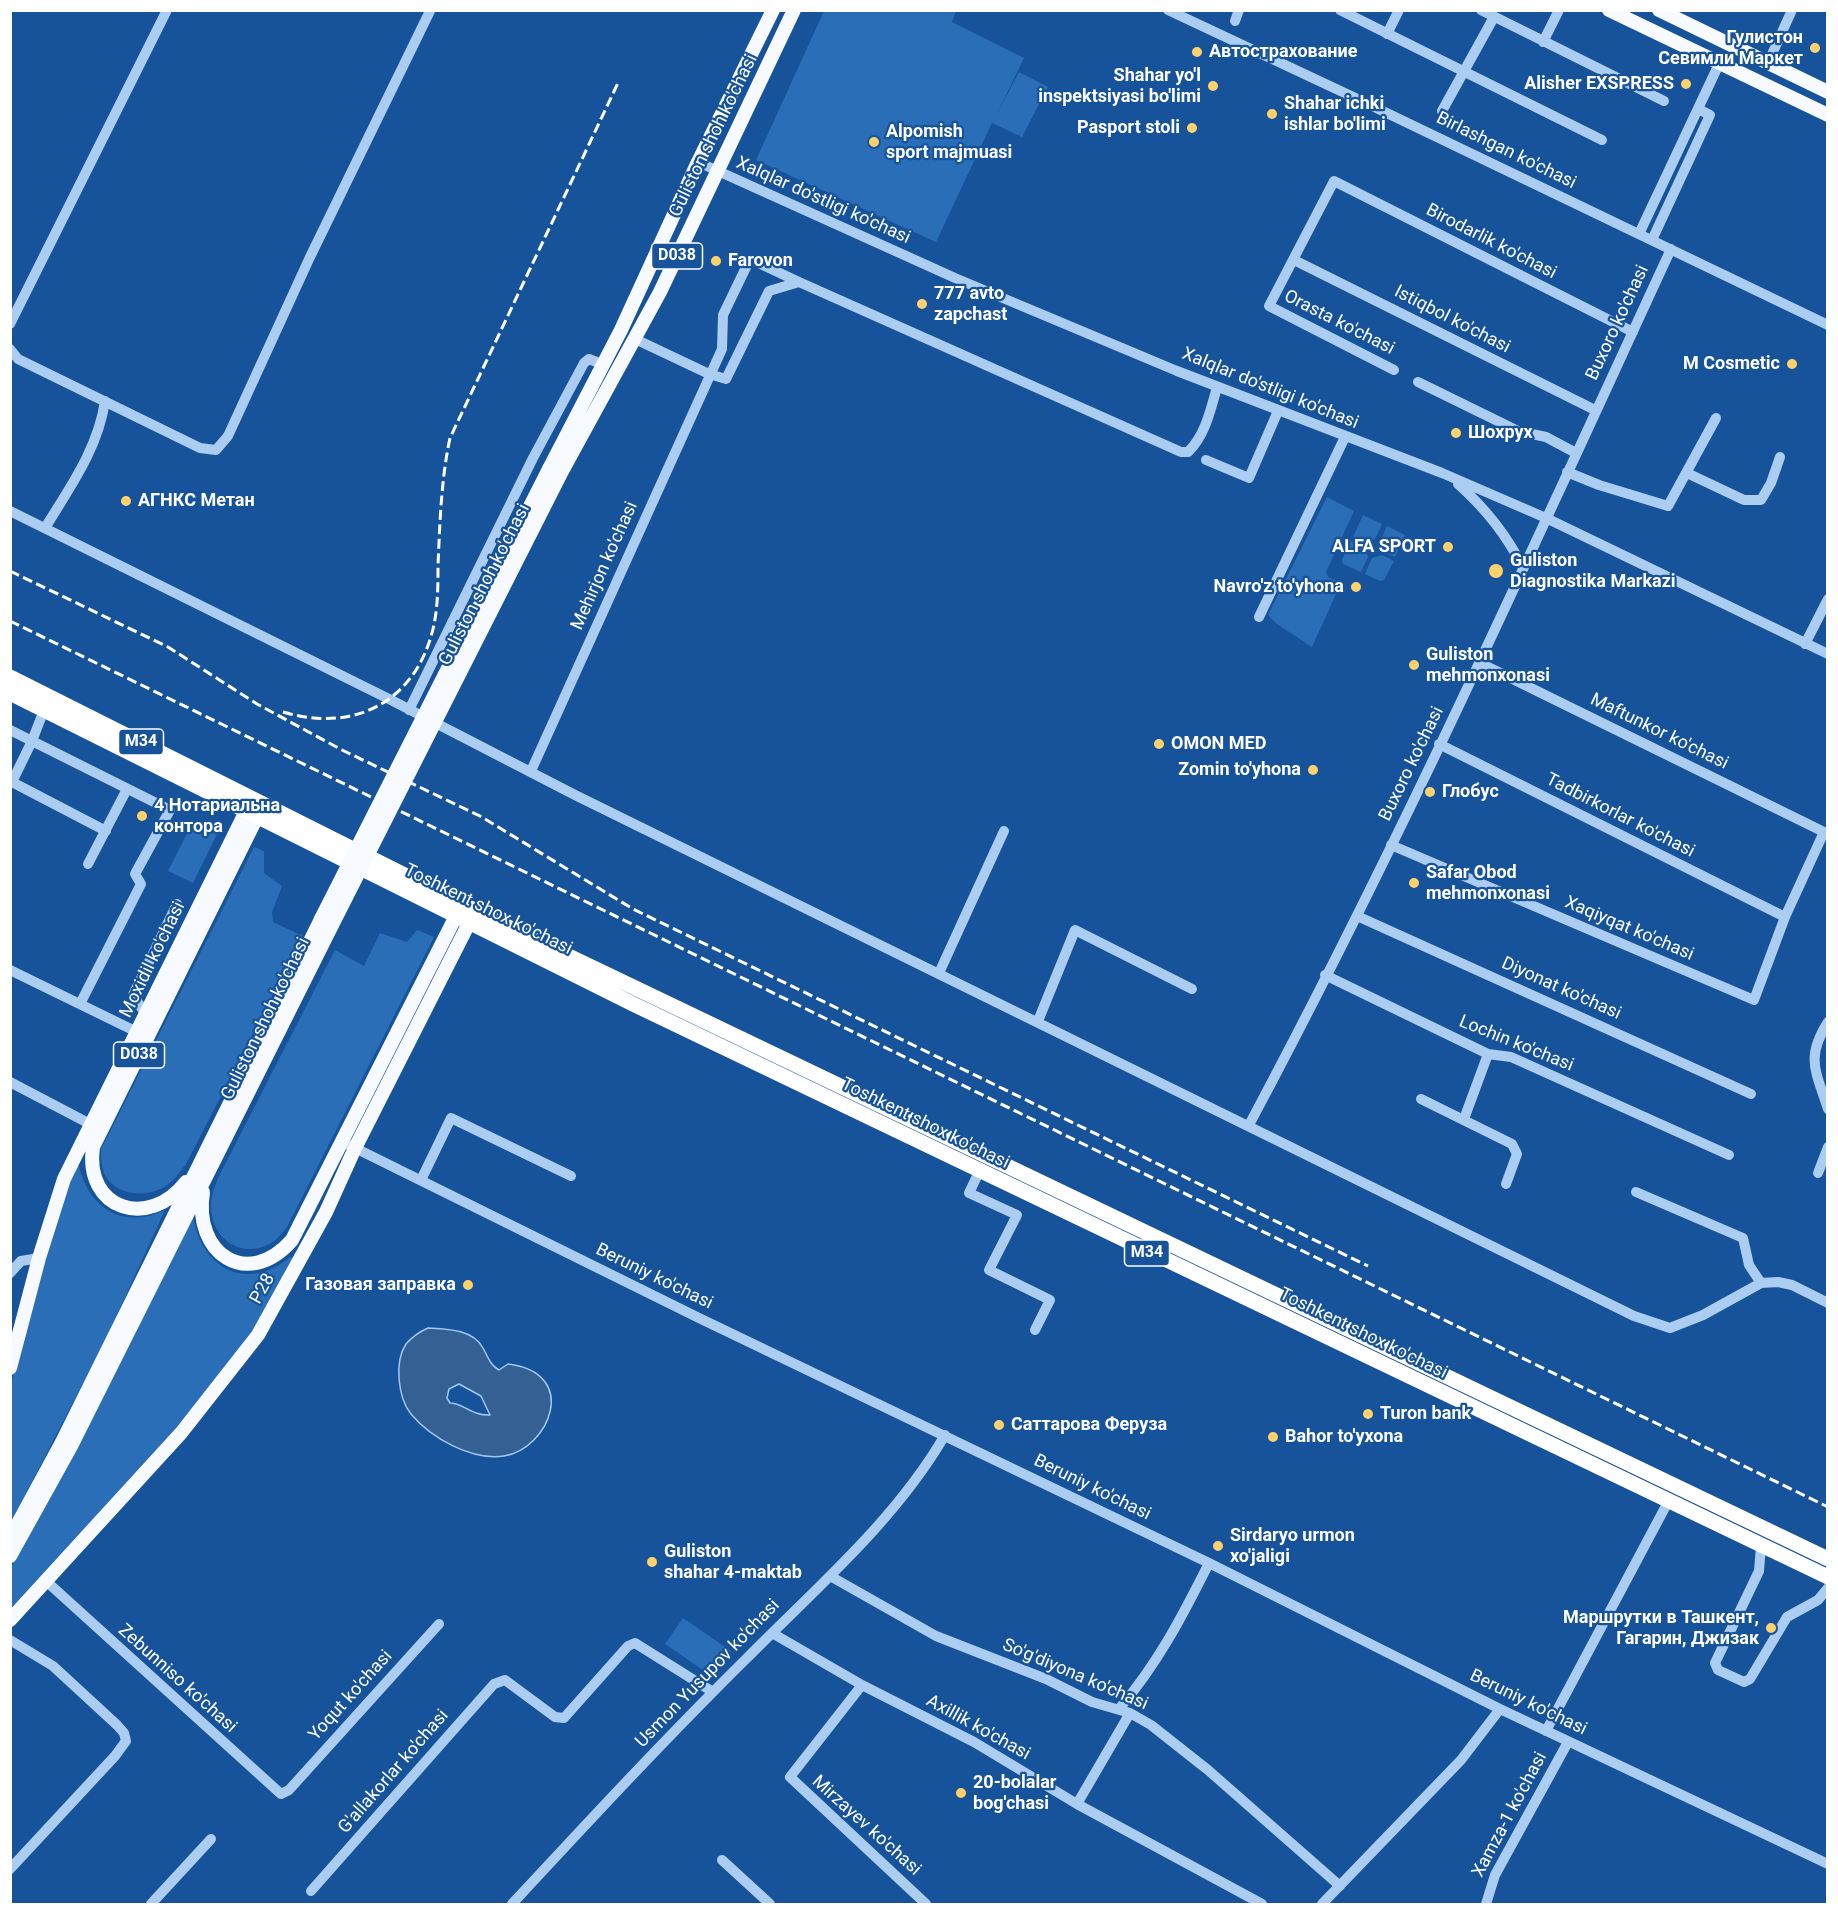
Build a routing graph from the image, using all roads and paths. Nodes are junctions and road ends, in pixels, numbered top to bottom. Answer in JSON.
{"nodes":[{"id":1,"x":167,"y":10,"type":"edge"},
{"id":2,"x":773,"y":10,"type":"edge"},
{"id":3,"x":794,"y":10,"type":"edge"},
{"id":4,"x":1168,"y":10,"type":"edge"},
{"id":5,"x":1340,"y":10,"type":"edge"},
{"id":6,"x":1399,"y":10,"type":"edge"},
{"id":7,"x":1481,"y":10,"type":"edge"},
{"id":8,"x":1558,"y":10,"type":"edge"},
{"id":9,"x":1609,"y":10,"type":"edge"},
{"id":10,"x":1659,"y":10,"type":"edge"},
{"id":11,"x":1792,"y":10,"type":"edge"},
{"id":12,"x":429,"y":11,"type":"edge"},
{"id":13,"x":1494,"y":17,"type":"junction"},
{"id":14,"x":1388,"y":34,"type":"junction"},
{"id":15,"x":1543,"y":42,"type":"junction"},
{"id":16,"x":1768,"y":63,"type":"junction"},
{"id":17,"x":1719,"y":64,"type":"junction"},
{"id":18,"x":1465,"y":72,"type":"junction"},
{"id":19,"x":1827,"y":92,"type":"edge"},
{"id":20,"x":1664,"y":101,"type":"dead end"},
{"id":21,"x":1698,"y":109,"type":"junction"},
{"id":22,"x":1442,"y":111,"type":"dead end"},
{"id":23,"x":1827,"y":116,"type":"edge"},
{"id":24,"x":1602,"y":140,"type":"dead end"},
{"id":25,"x":698,"y":162,"type":"junction"},
{"id":26,"x":716,"y":170,"type":"junction"},
{"id":27,"x":1639,"y":234,"type":"junction"},
{"id":28,"x":1652,"y":240,"type":"junction"},
{"id":29,"x":1671,"y":249,"type":"junction"},
{"id":30,"x":1294,"y":260,"type":"junction"},
{"id":31,"x":799,"y":282,"type":"junction"},
{"id":32,"x":10,"y":324,"type":"edge"},
{"id":33,"x":1827,"y":325,"type":"edge"},
{"id":34,"x":1633,"y":332,"type":"junction"},
{"id":35,"x":635,"y":339,"type":"junction"},
{"id":36,"x":10,"y":349,"type":"edge"},
{"id":37,"x":1394,"y":370,"type":"dead end"},
{"id":38,"x":600,"y":372,"type":"junction"},
{"id":39,"x":709,"y":374,"type":"junction"},
{"id":40,"x":1418,"y":382,"type":"dead end"},
{"id":41,"x":1217,"y":387,"type":"junction"},
{"id":42,"x":105,"y":401,"type":"junction"},
{"id":43,"x":1595,"y":410,"type":"junction"},
{"id":44,"x":1278,"y":411,"type":"junction"},
{"id":45,"x":1716,"y":418,"type":"dead end"},
{"id":46,"x":1345,"y":437,"type":"junction"},
{"id":47,"x":1576,"y":453,"type":"junction"},
{"id":48,"x":1780,"y":457,"type":"dead end"},
{"id":49,"x":1206,"y":460,"type":"dead end"},
{"id":50,"x":1567,"y":471,"type":"junction"},
{"id":51,"x":555,"y":472,"type":"junction"},
{"id":52,"x":1687,"y":473,"type":"junction"},
{"id":53,"x":1451,"y":477,"type":"junction"},
{"id":54,"x":10,"y":511,"type":"edge"},
{"id":55,"x":1546,"y":518,"type":"junction"},
{"id":56,"x":45,"y":528,"type":"junction"},
{"id":57,"x":1523,"y":568,"type":"junction"},
{"id":58,"x":1827,"y":599,"type":"edge"},
{"id":59,"x":1259,"y":617,"type":"dead end"},
{"id":60,"x":1805,"y":644,"type":"junction"},
{"id":61,"x":1827,"y":654,"type":"edge"},
{"id":62,"x":1480,"y":663,"type":"junction"},
{"id":63,"x":10,"y":677,"type":"edge"},
{"id":64,"x":21,"y":693,"type":"edge"},
{"id":65,"x":44,"y":710,"type":"junction"},
{"id":66,"x":409,"y":710,"type":"junction"},
{"id":67,"x":10,"y":730,"type":"edge"},
{"id":68,"x":32,"y":741,"type":"junction"},
{"id":69,"x":1439,"y":744,"type":"junction"},
{"id":70,"x":531,"y":771,"type":"junction"},
{"id":71,"x":11,"y":782,"type":"edge"},
{"id":72,"x":127,"y":789,"type":"junction"},
{"id":73,"x":255,"y":808,"type":"junction"},
{"id":74,"x":106,"y":831,"type":"junction"},
{"id":75,"x":1004,"y":831,"type":"dead end"},
{"id":76,"x":1391,"y":845,"type":"junction"},
{"id":77,"x":88,"y":864,"type":"dead end"},
{"id":78,"x":177,"y":904,"type":"dead end"},
{"id":79,"x":1357,"y":916,"type":"junction"},
{"id":80,"x":1785,"y":917,"type":"junction"},
{"id":81,"x":463,"y":920,"type":"junction"},
{"id":82,"x":155,"y":950,"type":"junction"},
{"id":83,"x":174,"y":956,"type":"junction"},
{"id":84,"x":10,"y":970,"type":"edge"},
{"id":85,"x":939,"y":973,"type":"junction"},
{"id":86,"x":1325,"y":975,"type":"junction"},
{"id":87,"x":1192,"y":989,"type":"dead end"},
{"id":88,"x":80,"y":1004,"type":"junction"},
{"id":89,"x":684,"y":1010,"type":"junction"},
{"id":90,"x":146,"y":1015,"type":"junction"},
{"id":91,"x":1038,"y":1022,"type":"junction"},
{"id":92,"x":1827,"y":1022,"type":"edge"},
{"id":93,"x":678,"y":1025,"type":"junction"},
{"id":94,"x":137,"y":1032,"type":"junction"},
{"id":95,"x":1488,"y":1054,"type":"junction"},
{"id":96,"x":10,"y":1082,"type":"edge"},
{"id":97,"x":1751,"y":1094,"type":"dead end"},
{"id":98,"x":1421,"y":1099,"type":"dead end"},
{"id":99,"x":1827,"y":1109,"type":"edge"},
{"id":100,"x":1464,"y":1119,"type":"junction"},
{"id":101,"x":90,"y":1124,"type":"junction"},
{"id":102,"x":1249,"y":1125,"type":"junction"},
{"id":103,"x":342,"y":1141,"type":"junction"},
{"id":104,"x":1827,"y":1147,"type":"edge"},
{"id":105,"x":355,"y":1148,"type":"junction"},
{"id":106,"x":1729,"y":1155,"type":"dead end"},
{"id":107,"x":202,"y":1172,"type":"junction"},
{"id":108,"x":979,"y":1172,"type":"junction"},
{"id":109,"x":1818,"y":1173,"type":"dead end"},
{"id":110,"x":571,"y":1176,"type":"dead end"},
{"id":111,"x":421,"y":1180,"type":"junction"},
{"id":112,"x":1506,"y":1184,"type":"dead end"},
{"id":113,"x":1636,"y":1191,"type":"dead end"},
{"id":114,"x":39,"y":1258,"type":"junction"},
{"id":115,"x":10,"y":1273,"type":"edge"},
{"id":116,"x":1761,"y":1283,"type":"junction"},
{"id":117,"x":1827,"y":1303,"type":"edge"},
{"id":118,"x":1035,"y":1330,"type":"dead end"},
{"id":119,"x":10,"y":1368,"type":"edge"},
{"id":120,"x":945,"y":1435,"type":"junction"},
{"id":121,"x":1668,"y":1502,"type":"junction"},
{"id":122,"x":10,"y":1538,"type":"edge"},
{"id":123,"x":1761,"y":1546,"type":"junction"},
{"id":124,"x":10,"y":1557,"type":"edge"},
{"id":125,"x":1827,"y":1559,"type":"edge"},
{"id":126,"x":1209,"y":1563,"type":"junction"},
{"id":127,"x":830,"y":1576,"type":"junction"},
{"id":128,"x":1827,"y":1577,"type":"edge"},
{"id":129,"x":46,"y":1581,"type":"junction"},
{"id":130,"x":1827,"y":1588,"type":"edge"},
{"id":131,"x":10,"y":1620,"type":"edge"},
{"id":132,"x":439,"y":1624,"type":"dead end"},
{"id":133,"x":772,"y":1633,"type":"junction"},
{"id":134,"x":10,"y":1640,"type":"edge"},
{"id":135,"x":862,"y":1685,"type":"junction"},
{"id":136,"x":713,"y":1692,"type":"junction"},
{"id":137,"x":1500,"y":1709,"type":"junction"},
{"id":138,"x":1125,"y":1711,"type":"junction"},
{"id":139,"x":1546,"y":1731,"type":"junction"},
{"id":140,"x":1568,"y":1742,"type":"junction"},
{"id":141,"x":289,"y":1790,"type":"joint"},
{"id":142,"x":1077,"y":1804,"type":"junction"},
{"id":143,"x":211,"y":1839,"type":"dead end"},
{"id":144,"x":722,"y":1860,"type":"dead end"},
{"id":145,"x":1827,"y":1864,"type":"edge"},
{"id":146,"x":10,"y":1869,"type":"edge"},
{"id":147,"x":1340,"y":1886,"type":"junction"},
{"id":148,"x":311,"y":1891,"type":"dead end"},
{"id":149,"x":151,"y":1905,"type":"edge"},
{"id":150,"x":512,"y":1905,"type":"edge"},
{"id":151,"x":770,"y":1905,"type":"edge"},
{"id":152,"x":926,"y":1905,"type":"edge"},
{"id":153,"x":1262,"y":1905,"type":"edge"},
{"id":154,"x":1322,"y":1905,"type":"edge"},
{"id":155,"x":1486,"y":1905,"type":"edge"}],
"edges":[{"from":1,"to":32,"type":"street"},
{"from":2,"to":25,"type":"main road","name":"Guliston shoh ko'chasi","number":"D038"},
{"from":3,"to":26,"type":"main road","name":"Guliston shoh ko'chasi","number":"D038"},
{"from":4,"to":27,"type":"street","name":"Birlashgan ko'chasi"},
{"from":5,"to":14,"type":"street"},
{"from":6,"to":14,"type":"street"},
{"from":7,"to":13,"type":"street"},
{"from":8,"to":15,"type":"street"},
{"from":9,"to":17,"type":"main road"},
{"from":10,"to":16,"type":"main road"},
{"from":11,"to":16,"type":"street"},
{"from":12,"to":42,"type":"street"},
{"from":13,"to":15,"type":"street"},
{"from":13,"to":18,"type":"street"},
{"from":14,"to":18,"type":"street"},
{"from":15,"to":20,"type":"street"},
{"from":16,"to":19,"type":"main road"},
{"from":17,"to":21,"type":"street"},
{"from":17,"to":23,"type":"main road"},
{"from":18,"to":22,"type":"street"},
{"from":18,"to":24,"type":"street"},
{"from":21,"to":27,"type":"street"},
{"from":21,"to":28,"type":"street"},
{"from":25,"to":26,"type":"street","name":"Xalqlar do'stligi ko'chasi"},
{"from":25,"to":38,"type":"main road","name":"Guliston shoh ko'chasi","number":"D038"},
{"from":26,"to":35,"type":"main road","name":"Guliston shoh ko'chasi","number":"D038"},
{"from":26,"to":41,"type":"street","name":"Xalqlar do'stligi ko'chasi"},
{"from":27,"to":28,"type":"street","name":"Birlashgan ko'chasi"},
{"from":28,"to":29,"type":"street","name":"Birlashgan ko'chasi"},
{"from":29,"to":33,"type":"street","name":"Birlashgan ko'chasi"},
{"from":29,"to":34,"type":"street","name":"Buxoro ko'chasi"},
{"from":30,"to":34,"type":"street","name":"Birodarlik ko'chasi"},
{"from":30,"to":37,"type":"street","name":"Orasta ko'chasi"},
{"from":30,"to":43,"type":"street","name":"Istiqbol ko'chasi"},
{"from":31,"to":39,"type":"street"},
{"from":31,"to":39,"type":"street","name":"Mehirjon ko'chasi"},
{"from":31,"to":41,"type":"street"},
{"from":34,"to":43,"type":"street","name":"Buxoro ko'chasi"},
{"from":35,"to":39,"type":"street"},
{"from":35,"to":51,"type":"main road","name":"Guliston shoh ko'chasi","number":"D038"},
{"from":36,"to":42,"type":"street"},
{"from":38,"to":51,"type":"main road","name":"Guliston shoh ko'chasi","number":"D038"},
{"from":38,"to":66,"type":"street"},
{"from":39,"to":70,"type":"street","name":"Mehirjon ko'chasi"},
{"from":40,"to":47,"type":"street"},
{"from":41,"to":44,"type":"street","name":"Xalqlar do'stligi ko'chasi"},
{"from":42,"to":56,"type":"street"},
{"from":43,"to":47,"type":"street","name":"Buxoro ko'chasi"},
{"from":44,"to":46,"type":"street","name":"Xalqlar do'stligi ko'chasi"},
{"from":44,"to":49,"type":"street"},
{"from":45,"to":52,"type":"street"},
{"from":46,"to":53,"type":"street","name":"Xalqlar do'stligi ko'chasi"},
{"from":46,"to":59,"type":"street"},
{"from":47,"to":50,"type":"street","name":"Buxoro ko'chasi"},
{"from":48,"to":52,"type":"street"},
{"from":50,"to":52,"type":"street"},
{"from":50,"to":55,"type":"street","name":"Buxoro ko'chasi"},
{"from":51,"to":107,"type":"main road","name":"Guliston shoh ko'chasi","number":"D038","bridge":true},
{"from":53,"to":55,"type":"street","name":"Xalqlar do'stligi ko'chasi"},
{"from":53,"to":57,"type":"street"},
{"from":54,"to":56,"type":"street"},
{"from":55,"to":57,"type":"street","name":"Buxoro ko'chasi"},
{"from":55,"to":60,"type":"street","name":"Xalqlar do'stligi ko'chasi"},
{"from":56,"to":66,"type":"street"},
{"from":57,"to":62,"type":"street","name":"Buxoro ko'chasi"},
{"from":58,"to":60,"type":"street"},
{"from":60,"to":61,"type":"street","name":"Xalqlar do'stligi ko'chasi"},
{"from":62,"to":69,"type":"street","name":"Buxoro ko'chasi"},
{"from":62,"to":80,"type":"street","name":"Maftunkor ko'chasi"},
{"from":63,"to":64,"type":"highway","name":"Toshkent shox ko'chasi","number":"M34"},
{"from":64,"to":65,"type":"highway","name":"Toshkent shox ko'chasi","number":"M34"},
{"from":64,"to":73,"type":"highway","name":"Toshkent shox ko'chasi","number":"M34"},
{"from":65,"to":68,"type":"street"},
{"from":65,"to":73,"type":"highway","name":"Toshkent shox ko'chasi","number":"M34"},
{"from":66,"to":70,"type":"street"},
{"from":67,"to":68,"type":"street"},
{"from":68,"to":71,"type":"street"},
{"from":68,"to":72,"type":"street"},
{"from":69,"to":76,"type":"street","name":"Buxoro ko'chasi"},
{"from":69,"to":80,"type":"street","name":"Tadbirkorlar ko'chasi"},
{"from":70,"to":85,"type":"street"},
{"from":71,"to":74,"type":"street"},
{"from":72,"to":74,"type":"street"},
{"from":72,"to":88,"type":"street"},
{"from":73,"to":81,"type":"highway","name":"Toshkent shox ko'chasi","number":"M34"},
{"from":73,"to":83,"type":"main road","name":"Moxidil ko'chasi","number":"D038"},
{"from":73,"to":89,"type":"highway","name":"Toshkent shox ko'chasi","number":"M34"},
{"from":73,"to":107,"type":"main road","name":"Guliston shoh ko'chasi","number":"D038"},
{"from":74,"to":77,"type":"street"},
{"from":75,"to":85,"type":"street"},
{"from":76,"to":79,"type":"street","name":"Buxoro ko'chasi"},
{"from":76,"to":80,"type":"street","name":"Xaqiyqat ko'chasi"},
{"from":78,"to":82,"type":"street"},
{"from":79,"to":86,"type":"street","name":"Buxoro ko'chasi"},
{"from":79,"to":97,"type":"street","name":"Diyonat ko'chasi"},
{"from":81,"to":93,"type":"highway","name":"Toshkent shox ko'chasi","number":"M34"},
{"from":81,"to":103,"type":"main road","name":"Guliston shoh ko'chasi","number":"D038"},
{"from":81,"to":105,"type":"main road","name":"Р28"},
{"from":82,"to":83,"type":"street"},
{"from":82,"to":90,"type":"street"},
{"from":83,"to":90,"type":"main road","name":"Moxidil ko'chasi","number":"D038"},
{"from":84,"to":88,"type":"street"},
{"from":85,"to":91,"type":"street"},
{"from":86,"to":95,"type":"street","name":"Lochin ko'chasi"},
{"from":86,"to":102,"type":"street","name":"Buxoro ko'chasi"},
{"from":87,"to":91,"type":"street"},
{"from":88,"to":94,"type":"street"},
{"from":89,"to":93,"type":"highway"},
{"from":89,"to":125,"type":"highway","name":"Toshkent shox ko'chasi","number":"M34"},
{"from":90,"to":94,"type":"main road","name":"Moxidil ko'chasi","number":"D038"},
{"from":91,"to":102,"type":"street"},
{"from":92,"to":99,"type":"street"},
{"from":93,"to":108,"type":"highway","name":"Toshkent shox ko'chasi","number":"M34"},
{"from":94,"to":101,"type":"main road","name":"Moxidil ko'chasi","number":"D038"},
{"from":95,"to":100,"type":"street"},
{"from":95,"to":106,"type":"street","name":"Lochin ko'chasi"},
{"from":96,"to":101,"type":"street"},
{"from":98,"to":100,"type":"street"},
{"from":100,"to":112,"type":"street"},
{"from":101,"to":114,"type":"main road","number":"D038"},
{"from":102,"to":116,"type":"street"},
{"from":103,"to":105,"type":"street","name":"Beruniy ko'chasi"},
{"from":103,"to":107,"type":"main road","name":"Guliston shoh ko'chasi","number":"D038"},
{"from":104,"to":109,"type":"street"},
{"from":105,"to":111,"type":"street","name":"Beruniy ko'chasi"},
{"from":105,"to":129,"type":"main road","name":"Р28"},
{"from":107,"to":122,"type":"main road","name":"Guliston shoh ko'chasi","number":"D038"},
{"from":107,"to":124,"type":"main road","name":"Guliston shoh ko'chasi","number":"D038"},
{"from":108,"to":118,"type":"street"},
{"from":108,"to":121,"type":"highway","name":"Toshkent shox ko'chasi","number":"M34"},
{"from":110,"to":111,"type":"street"},
{"from":111,"to":120,"type":"street","name":"Beruniy ko'chasi"},
{"from":113,"to":116,"type":"street"},
{"from":114,"to":115,"type":"street"},
{"from":114,"to":119,"type":"main road","number":"D038"},
{"from":116,"to":117,"type":"street"},
{"from":120,"to":126,"type":"street","name":"Beruniy ko'chasi"},
{"from":120,"to":127,"type":"street","name":"Usmon Yusupov ko'chasi"},
{"from":121,"to":123,"type":"highway","name":"Toshkent shox ko'chasi","number":"M34"},
{"from":121,"to":139,"type":"street"},
{"from":123,"to":128,"type":"highway","name":"Toshkent shox ko'chasi","number":"M34"},
{"from":123,"to":130,"type":"street"},
{"from":126,"to":137,"type":"street","name":"Beruniy ko'chasi"},
{"from":126,"to":138,"type":"street"},
{"from":127,"to":133,"type":"street","name":"Usmon Yusupov ko'chasi"},
{"from":127,"to":138,"type":"street","name":"So'g'diyona ko'chasi"},
{"from":129,"to":131,"type":"main road","name":"Р28"},
{"from":129,"to":141,"type":"street","name":"Zebunniso ko'chasi"},
{"from":132,"to":141,"type":"street","name":"Yoqut ko'chasi"},
{"from":133,"to":135,"type":"street","name":"Axillik ko'chasi"},
{"from":133,"to":136,"type":"street","name":"Usmon Yusupov ko'chasi"},
{"from":134,"to":146,"type":"street"},
{"from":135,"to":142,"type":"street","name":"Axillik ko'chasi"},
{"from":135,"to":152,"type":"street","name":"Mirzayev ko'chasi"},
{"from":136,"to":148,"type":"street","name":"G'allakorlar ko'chasi"},
{"from":136,"to":150,"type":"street","name":"Usmon Yusupov ko'chasi"},
{"from":137,"to":139,"type":"street","name":"Beruniy ko'chasi"},
{"from":137,"to":147,"type":"street"},
{"from":138,"to":142,"type":"street"},
{"from":138,"to":147,"type":"street","name":"So'g'diyona ko'chasi"},
{"from":139,"to":140,"type":"street","name":"Beruniy ko'chasi"},
{"from":140,"to":145,"type":"street","name":"Beruniy ko'chasi"},
{"from":140,"to":155,"type":"street","name":"Xamza-1 ko'chasi"},
{"from":142,"to":153,"type":"street","name":"Axillik ko'chasi"},
{"from":143,"to":149,"type":"street"},
{"from":144,"to":151,"type":"street"},
{"from":147,"to":154,"type":"street"}]}
